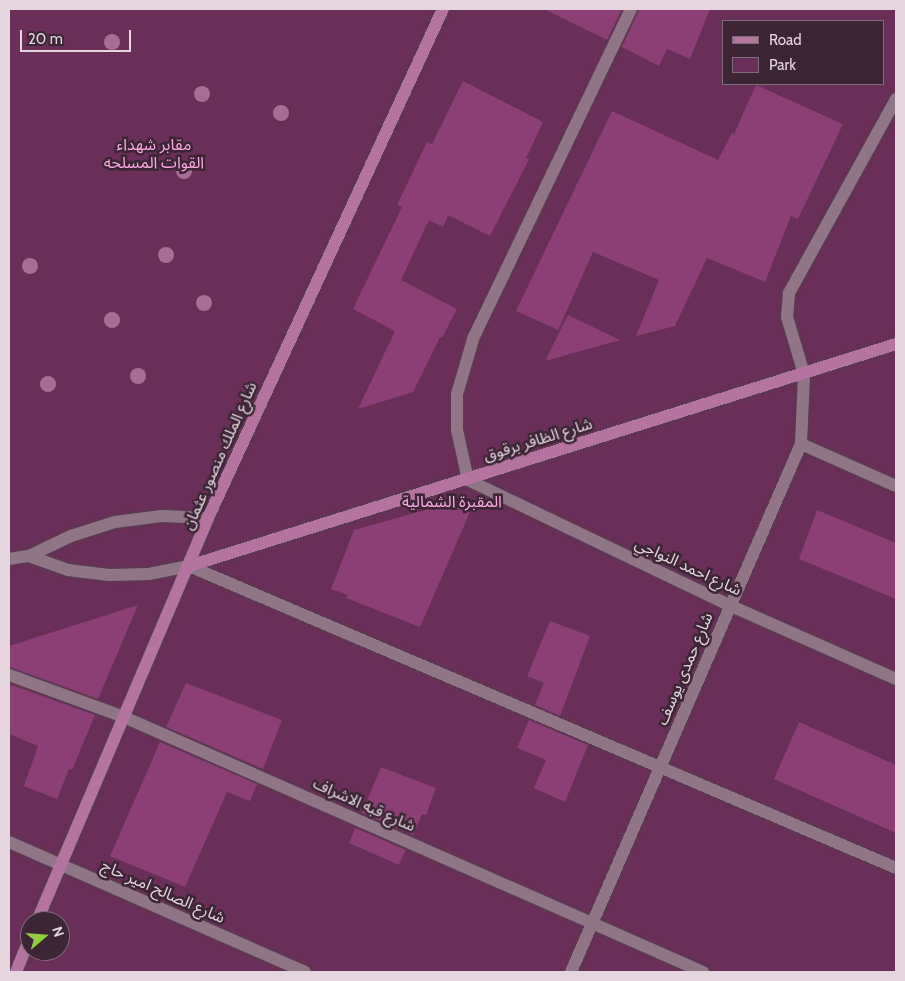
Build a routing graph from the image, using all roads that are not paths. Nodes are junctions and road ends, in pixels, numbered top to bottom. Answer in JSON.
{"nodes":[{"id":1,"x":443,"y":9,"type":"edge"},
{"id":2,"x":631,"y":9,"type":"edge"},
{"id":3,"x":896,"y":99,"type":"edge"},
{"id":4,"x":896,"y":344,"type":"edge"},
{"id":5,"x":804,"y":374,"type":"junction"},
{"id":6,"x":800,"y":444,"type":"junction"},
{"id":7,"x":468,"y":480,"type":"junction"},
{"id":8,"x":896,"y":486,"type":"edge"},
{"id":9,"x":208,"y":518,"type":"junction"},
{"id":10,"x":29,"y":556,"type":"junction"},
{"id":11,"x":9,"y":559,"type":"edge"},
{"id":12,"x":189,"y":566,"type":"junction"},
{"id":13,"x":730,"y":606,"type":"junction"},
{"id":14,"x":9,"y":675,"type":"edge"},
{"id":15,"x":896,"y":679,"type":"edge"},
{"id":16,"x":124,"y":717,"type":"junction"},
{"id":17,"x":660,"y":767,"type":"junction"},
{"id":18,"x":9,"y":842,"type":"edge"},
{"id":19,"x":60,"y":864,"type":"junction"},
{"id":20,"x":896,"y":868,"type":"edge"},
{"id":21,"x":41,"y":911,"type":"edge"},
{"id":22,"x":592,"y":924,"type":"junction"},
{"id":23,"x":305,"y":972,"type":"edge"},
{"id":24,"x":571,"y":972,"type":"edge"},
{"id":25,"x":703,"y":972,"type":"edge"}],
"edges":[{"from":1,"to":9,"type":"main road","name":"شارع الملك منصور عثمان"},
{"from":2,"to":7,"type":"street"},
{"from":3,"to":5,"type":"street","name":"شارع حمدى يوسف"},
{"from":4,"to":5,"type":"main road","name":"شارع الظافر برقوق"},
{"from":5,"to":6,"type":"street","name":"شارع حمدى يوسف"},
{"from":5,"to":7,"type":"main road","name":"شارع الظافر برقوق"},
{"from":6,"to":8,"type":"street"},
{"from":6,"to":13,"type":"street","name":"شارع حمدى يوسف"},
{"from":7,"to":12,"type":"main road","name":"شارع الظافر برقوق"},
{"from":7,"to":13,"type":"street","name":"شارع احمد النواجي"},
{"from":9,"to":10,"type":"street"},
{"from":9,"to":12,"type":"main road","name":"شارع الملك منصور عثمان"},
{"from":10,"to":11,"type":"street"},
{"from":10,"to":12,"type":"street"},
{"from":12,"to":16,"type":"main road","name":"شارع الملك منصور عثمان"},
{"from":12,"to":17,"type":"street"},
{"from":13,"to":15,"type":"street","name":"شارع احمد النواجي"},
{"from":13,"to":17,"type":"street","name":"شارع حمدى يوسف"},
{"from":14,"to":16,"type":"street","name":"شارع قبه الاشراف"},
{"from":16,"to":19,"type":"main road","name":"شارع الملك منصور عثمان"},
{"from":16,"to":22,"type":"street","name":"شارع قبه الاشراف"},
{"from":17,"to":20,"type":"street"},
{"from":17,"to":22,"type":"street","name":"شارع حمدى يوسف"},
{"from":18,"to":19,"type":"street","name":"شارع الصالح امير حاج"},
{"from":19,"to":21,"type":"main road","name":"شارع الملك منصور عثمان"},
{"from":19,"to":23,"type":"street","name":"شارع الصالح امير حاج"},
{"from":22,"to":24,"type":"street","name":"شارع حمدى يوسف"},
{"from":22,"to":25,"type":"street","name":"شارع قبه الاشراف"}]}
